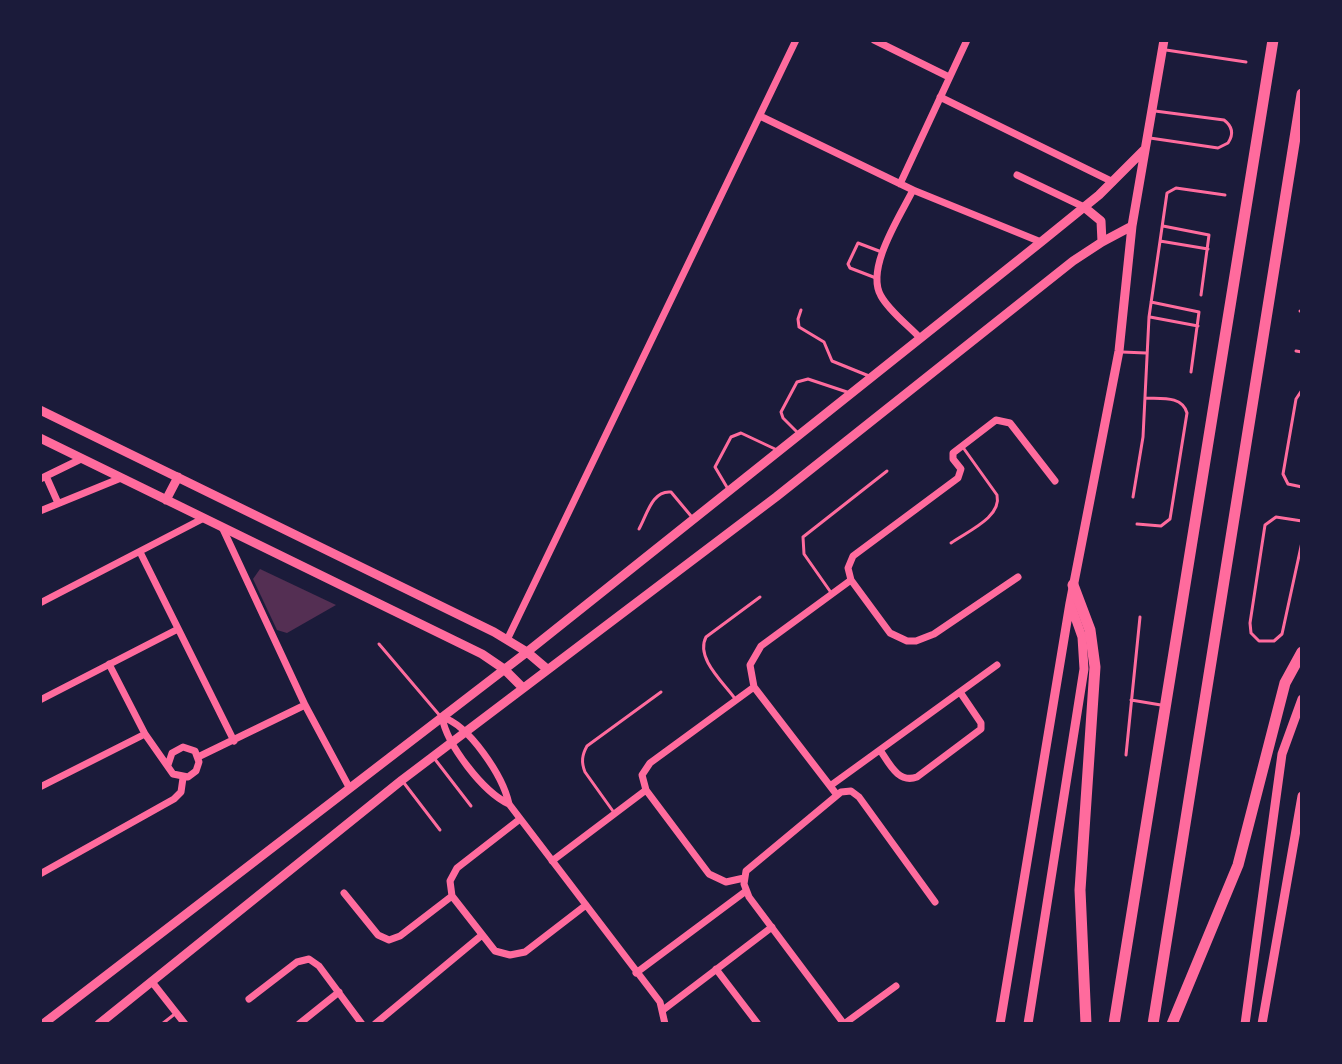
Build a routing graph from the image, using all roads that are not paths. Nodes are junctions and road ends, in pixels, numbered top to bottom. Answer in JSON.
{"nodes":[{"id":1,"x":796,"y":40,"type":"edge"},
{"id":2,"x":874,"y":40,"type":"edge"},
{"id":3,"x":967,"y":40,"type":"edge"},
{"id":4,"x":1273,"y":40,"type":"edge"},
{"id":5,"x":1163,"y":45,"type":"edge"},
{"id":6,"x":1246,"y":62,"type":"dead end"},
{"id":7,"x":949,"y":77,"type":"junction"},
{"id":8,"x":1302,"y":94,"type":"edge"},
{"id":9,"x":940,"y":97,"type":"junction"},
{"id":10,"x":1151,"y":110,"type":"junction"},
{"id":11,"x":760,"y":116,"type":"junction"},
{"id":12,"x":1147,"y":137,"type":"junction"},
{"id":13,"x":1144,"y":150,"type":"junction"},
{"id":14,"x":1017,"y":175,"type":"dead end"},
{"id":15,"x":1113,"y":182,"type":"junction"},
{"id":16,"x":900,"y":184,"type":"junction"},
{"id":17,"x":913,"y":190,"type":"junction"},
{"id":18,"x":1225,"y":195,"type":"dead end"},
{"id":19,"x":1084,"y":207,"type":"junction"},
{"id":20,"x":1162,"y":225,"type":"junction"},
{"id":21,"x":1132,"y":226,"type":"junction"},
{"id":22,"x":1159,"y":241,"type":"junction"},
{"id":23,"x":1041,"y":242,"type":"junction"},
{"id":24,"x":1102,"y":242,"type":"junction"},
{"id":25,"x":1208,"y":249,"type":"junction"},
{"id":26,"x":883,"y":253,"type":"junction"},
{"id":27,"x":876,"y":278,"type":"junction"},
{"id":28,"x":1201,"y":295,"type":"dead end"},
{"id":29,"x":1151,"y":302,"type":"junction"},
{"id":30,"x":801,"y":310,"type":"dead end"},
{"id":31,"x":1149,"y":317,"type":"junction"},
{"id":32,"x":1198,"y":326,"type":"junction"},
{"id":33,"x":920,"y":338,"type":"junction"},
{"id":34,"x":1119,"y":351,"type":"junction"},
{"id":35,"x":1296,"y":351,"type":"dead end"},
{"id":36,"x":1302,"y":352,"type":"edge"},
{"id":37,"x":1146,"y":353,"type":"junction"},
{"id":38,"x":1191,"y":372,"type":"dead end"},
{"id":39,"x":872,"y":377,"type":"junction"},
{"id":40,"x":1302,"y":390,"type":"edge"},
{"id":41,"x":851,"y":394,"type":"junction"},
{"id":42,"x":1144,"y":398,"type":"junction"},
{"id":43,"x":40,"y":410,"type":"edge"},
{"id":44,"x":800,"y":434,"type":"junction"},
{"id":45,"x":40,"y":438,"type":"edge"},
{"id":46,"x":961,"y":445,"type":"junction"},
{"id":47,"x":779,"y":451,"type":"junction"},
{"id":48,"x":81,"y":459,"type":"junction"},
{"id":49,"x":887,"y":471,"type":"dead end"},
{"id":50,"x":178,"y":477,"type":"junction"},
{"id":51,"x":43,"y":478,"type":"edge"},
{"id":52,"x":121,"y":478,"type":"junction"},
{"id":53,"x":1055,"y":481,"type":"dead end"},
{"id":54,"x":1302,"y":487,"type":"edge"},
{"id":55,"x":729,"y":490,"type":"junction"},
{"id":56,"x":1133,"y":497,"type":"dead end"},
{"id":57,"x":166,"y":500,"type":"junction"},
{"id":58,"x":58,"y":503,"type":"junction"},
{"id":59,"x":40,"y":511,"type":"edge"},
{"id":60,"x":204,"y":518,"type":"junction"},
{"id":61,"x":693,"y":519,"type":"junction"},
{"id":62,"x":1302,"y":521,"type":"edge"},
{"id":63,"x":1137,"y":524,"type":"dead end"},
{"id":64,"x":222,"y":527,"type":"junction"},
{"id":65,"x":639,"y":529,"type":"dead end"},
{"id":66,"x":1302,"y":542,"type":"edge"},
{"id":67,"x":951,"y":543,"type":"dead end"},
{"id":68,"x":140,"y":552,"type":"junction"},
{"id":69,"x":1018,"y":577,"type":"dead end"},
{"id":70,"x":851,"y":580,"type":"junction"},
{"id":71,"x":1073,"y":585,"type":"junction"},
{"id":72,"x":832,"y":594,"type":"junction"},
{"id":73,"x":760,"y":597,"type":"dead end"},
{"id":74,"x":40,"y":603,"type":"edge"},
{"id":75,"x":1070,"y":603,"type":"junction"},
{"id":76,"x":1140,"y":617,"type":"dead end"},
{"id":77,"x":178,"y":629,"type":"junction"},
{"id":78,"x":507,"y":640,"type":"junction"},
{"id":79,"x":379,"y":644,"type":"dead end"},
{"id":80,"x":527,"y":652,"type":"junction"},
{"id":81,"x":1302,"y":652,"type":"edge"},
{"id":82,"x":109,"y":664,"type":"junction"},
{"id":83,"x":997,"y":665,"type":"dead end"},
{"id":84,"x":504,"y":669,"type":"junction"},
{"id":85,"x":547,"y":669,"type":"junction"},
{"id":86,"x":754,"y":687,"type":"junction"},
{"id":87,"x":523,"y":688,"type":"junction"},
{"id":88,"x":661,"y":692,"type":"dead end"},
{"id":89,"x":960,"y":692,"type":"junction"},
{"id":90,"x":1302,"y":699,"type":"edge"},
{"id":91,"x":40,"y":700,"type":"edge"},
{"id":92,"x":736,"y":700,"type":"junction"},
{"id":93,"x":1131,"y":700,"type":"junction"},
{"id":94,"x":305,"y":705,"type":"junction"},
{"id":95,"x":1165,"y":705,"type":"junction"},
{"id":96,"x":442,"y":717,"type":"junction"},
{"id":97,"x":466,"y":732,"type":"junction"},
{"id":98,"x":145,"y":734,"type":"junction"},
{"id":99,"x":234,"y":741,"type":"junction"},
{"id":100,"x":451,"y":743,"type":"junction"},
{"id":101,"x":880,"y":750,"type":"junction"},
{"id":102,"x":1126,"y":755,"type":"dead end"},
{"id":103,"x":433,"y":756,"type":"junction"},
{"id":104,"x":198,"y":757,"type":"junction"},
{"id":105,"x":168,"y":765,"type":"junction"},
{"id":106,"x":183,"y":778,"type":"junction"},
{"id":107,"x":402,"y":780,"type":"junction"},
{"id":108,"x":830,"y":786,"type":"junction"},
{"id":109,"x":40,"y":787,"type":"edge"},
{"id":110,"x":349,"y":787,"type":"junction"},
{"id":111,"x":646,"y":790,"type":"junction"},
{"id":112,"x":837,"y":795,"type":"junction"},
{"id":113,"x":1302,"y":796,"type":"edge"},
{"id":114,"x":509,"y":804,"type":"junction"},
{"id":115,"x":471,"y":806,"type":"dead end"},
{"id":116,"x":615,"y":814,"type":"junction"},
{"id":117,"x":520,"y":819,"type":"junction"},
{"id":118,"x":440,"y":830,"type":"dead end"},
{"id":119,"x":552,"y":861,"type":"junction"},
{"id":120,"x":40,"y":874,"type":"edge"},
{"id":121,"x":744,"y":878,"type":"junction"},
{"id":122,"x":746,"y":891,"type":"junction"},
{"id":123,"x":344,"y":893,"type":"dead end"},
{"id":124,"x":452,"y":896,"type":"junction"},
{"id":125,"x":935,"y":902,"type":"dead end"},
{"id":126,"x":586,"y":905,"type":"junction"},
{"id":127,"x":772,"y":927,"type":"junction"},
{"id":128,"x":482,"y":935,"type":"junction"},
{"id":129,"x":716,"y":969,"type":"junction"},
{"id":130,"x":636,"y":973,"type":"junction"},
{"id":131,"x":152,"y":982,"type":"junction"},
{"id":132,"x":896,"y":986,"type":"dead end"},
{"id":133,"x":339,"y":992,"type":"junction"},
{"id":134,"x":249,"y":999,"type":"dead end"},
{"id":135,"x":663,"y":1010,"type":"junction"},
{"id":136,"x":176,"y":1013,"type":"junction"},
{"id":137,"x":43,"y":1024,"type":"edge"},
{"id":138,"x":99,"y":1024,"type":"edge"},
{"id":139,"x":162,"y":1024,"type":"edge"},
{"id":140,"x":185,"y":1024,"type":"edge"},
{"id":141,"x":299,"y":1024,"type":"edge"},
{"id":142,"x":362,"y":1024,"type":"edge"},
{"id":143,"x":375,"y":1024,"type":"edge"},
{"id":144,"x":665,"y":1024,"type":"edge"},
{"id":145,"x":758,"y":1024,"type":"edge"},
{"id":146,"x":1000,"y":1024,"type":"edge"},
{"id":147,"x":1028,"y":1024,"type":"edge"},
{"id":148,"x":1086,"y":1024,"type":"edge"},
{"id":149,"x":1114,"y":1024,"type":"edge"},
{"id":150,"x":1153,"y":1024,"type":"edge"},
{"id":151,"x":1172,"y":1024,"type":"edge"},
{"id":152,"x":1245,"y":1024,"type":"edge"},
{"id":153,"x":1262,"y":1024,"type":"edge"}],
"edges":[{"from":1,"to":11,"type":"street"},
{"from":2,"to":7,"type":"street"},
{"from":3,"to":7,"type":"street"},
{"from":4,"to":95,"type":"main road"},
{"from":5,"to":6,"type":"lane"},
{"from":5,"to":10,"type":"street"},
{"from":7,"to":9,"type":"street"},
{"from":8,"to":150,"type":"main road"},
{"from":9,"to":15,"type":"street"},
{"from":9,"to":16,"type":"street"},
{"from":10,"to":12,"type":"street"},
{"from":10,"to":12,"type":"lane"},
{"from":11,"to":16,"type":"street"},
{"from":11,"to":78,"type":"street"},
{"from":12,"to":13,"type":"street"},
{"from":13,"to":15,"type":"street"},
{"from":13,"to":21,"type":"street"},
{"from":14,"to":19,"type":"street"},
{"from":15,"to":19,"type":"street"},
{"from":16,"to":17,"type":"street"},
{"from":17,"to":23,"type":"street"},
{"from":17,"to":26,"type":"street"},
{"from":18,"to":20,"type":"lane"},
{"from":19,"to":23,"type":"street"},
{"from":19,"to":24,"type":"street"},
{"from":20,"to":22,"type":"lane"},
{"from":20,"to":25,"type":"lane"},
{"from":21,"to":24,"type":"street"},
{"from":21,"to":34,"type":"street"},
{"from":22,"to":25,"type":"lane"},
{"from":22,"to":29,"type":"lane"},
{"from":23,"to":33,"type":"street"},
{"from":24,"to":85,"type":"street"},
{"from":25,"to":28,"type":"lane"},
{"from":26,"to":27,"type":"street"},
{"from":26,"to":27,"type":"lane"},
{"from":27,"to":33,"type":"street"},
{"from":29,"to":31,"type":"lane"},
{"from":29,"to":32,"type":"lane"},
{"from":30,"to":39,"type":"lane"},
{"from":31,"to":32,"type":"lane"},
{"from":31,"to":37,"type":"lane"},
{"from":32,"to":38,"type":"lane"},
{"from":33,"to":39,"type":"street"},
{"from":34,"to":37,"type":"lane"},
{"from":34,"to":71,"type":"street"},
{"from":35,"to":36,"type":"lane"},
{"from":37,"to":42,"type":"lane"},
{"from":39,"to":41,"type":"street"},
{"from":40,"to":54,"type":"lane"},
{"from":41,"to":44,"type":"street"},
{"from":41,"to":44,"type":"lane"},
{"from":42,"to":56,"type":"lane"},
{"from":42,"to":63,"type":"lane"},
{"from":43,"to":50,"type":"street"},
{"from":44,"to":47,"type":"street"},
{"from":45,"to":48,"type":"street"},
{"from":46,"to":53,"type":"street"},
{"from":46,"to":67,"type":"lane"},
{"from":46,"to":70,"type":"street"},
{"from":47,"to":55,"type":"street"},
{"from":47,"to":55,"type":"lane"},
{"from":48,"to":51,"type":"street"},
{"from":48,"to":52,"type":"street"},
{"from":49,"to":72,"type":"lane"},
{"from":50,"to":57,"type":"street"},
{"from":50,"to":78,"type":"street"},
{"from":51,"to":58,"type":"street"},
{"from":52,"to":57,"type":"street"},
{"from":52,"to":58,"type":"street"},
{"from":55,"to":61,"type":"street"},
{"from":57,"to":60,"type":"street"},
{"from":58,"to":59,"type":"street"},
{"from":60,"to":64,"type":"street"},
{"from":60,"to":68,"type":"street"},
{"from":61,"to":65,"type":"lane"},
{"from":61,"to":80,"type":"street"},
{"from":62,"to":66,"type":"lane"},
{"from":64,"to":84,"type":"street"},
{"from":64,"to":94,"type":"street"},
{"from":68,"to":74,"type":"street"},
{"from":68,"to":77,"type":"street"},
{"from":69,"to":70,"type":"street"},
{"from":70,"to":72,"type":"street"},
{"from":71,"to":75,"type":"street"},
{"from":71,"to":148,"type":"main road"},
{"from":72,"to":86,"type":"street"},
{"from":73,"to":92,"type":"lane"},
{"from":75,"to":146,"type":"street"},
{"from":75,"to":147,"type":"street"},
{"from":76,"to":93,"type":"lane"},
{"from":77,"to":82,"type":"street"},
{"from":77,"to":99,"type":"street"},
{"from":78,"to":80,"type":"street"},
{"from":79,"to":96,"type":"lane"},
{"from":80,"to":84,"type":"street"},
{"from":80,"to":85,"type":"street"},
{"from":81,"to":151,"type":"main road"},
{"from":82,"to":91,"type":"street"},
{"from":82,"to":98,"type":"street"},
{"from":83,"to":89,"type":"street"},
{"from":84,"to":87,"type":"street"},
{"from":84,"to":96,"type":"street"},
{"from":85,"to":87,"type":"street"},
{"from":86,"to":92,"type":"street"},
{"from":86,"to":108,"type":"street"},
{"from":87,"to":97,"type":"street"},
{"from":88,"to":116,"type":"lane"},
{"from":89,"to":101,"type":"street"},
{"from":89,"to":101,"type":"street"},
{"from":90,"to":152,"type":"street"},
{"from":92,"to":111,"type":"street"},
{"from":93,"to":95,"type":"lane"},
{"from":93,"to":102,"type":"lane"},
{"from":94,"to":99,"type":"street"},
{"from":94,"to":110,"type":"street"},
{"from":95,"to":149,"type":"main road"},
{"from":96,"to":97,"type":"street"},
{"from":96,"to":100,"type":"street"},
{"from":96,"to":110,"type":"street"},
{"from":97,"to":100,"type":"street"},
{"from":97,"to":114,"type":"street"},
{"from":98,"to":105,"type":"street"},
{"from":98,"to":109,"type":"street"},
{"from":99,"to":104,"type":"street"},
{"from":100,"to":103,"type":"street"},
{"from":100,"to":114,"type":"street"},
{"from":101,"to":108,"type":"street"},
{"from":103,"to":107,"type":"street"},
{"from":103,"to":115,"type":"lane"},
{"from":104,"to":105,"type":"street"},
{"from":104,"to":106,"type":"street"},
{"from":105,"to":106,"type":"street"},
{"from":106,"to":120,"type":"street"},
{"from":107,"to":118,"type":"lane"},
{"from":107,"to":131,"type":"street"},
{"from":108,"to":112,"type":"street"},
{"from":110,"to":137,"type":"street"},
{"from":111,"to":116,"type":"street"},
{"from":111,"to":121,"type":"street"},
{"from":112,"to":121,"type":"street"},
{"from":112,"to":125,"type":"street"},
{"from":113,"to":153,"type":"street"},
{"from":114,"to":117,"type":"street"},
{"from":116,"to":119,"type":"street"},
{"from":117,"to":119,"type":"street"},
{"from":117,"to":124,"type":"street"},
{"from":119,"to":126,"type":"street"},
{"from":121,"to":122,"type":"street"},
{"from":122,"to":127,"type":"street"},
{"from":122,"to":130,"type":"street"},
{"from":123,"to":124,"type":"street"},
{"from":124,"to":128,"type":"street"},
{"from":126,"to":128,"type":"street"},
{"from":126,"to":130,"type":"street"},
{"from":127,"to":129,"type":"street"},
{"from":127,"to":132,"type":"street"},
{"from":128,"to":143,"type":"street"},
{"from":129,"to":135,"type":"street"},
{"from":129,"to":145,"type":"street"},
{"from":130,"to":135,"type":"street"},
{"from":131,"to":136,"type":"street"},
{"from":131,"to":138,"type":"street"},
{"from":133,"to":134,"type":"street"},
{"from":133,"to":141,"type":"street"},
{"from":133,"to":142,"type":"street"},
{"from":135,"to":144,"type":"street"},
{"from":136,"to":139,"type":"lane"},
{"from":136,"to":140,"type":"street"}]}
